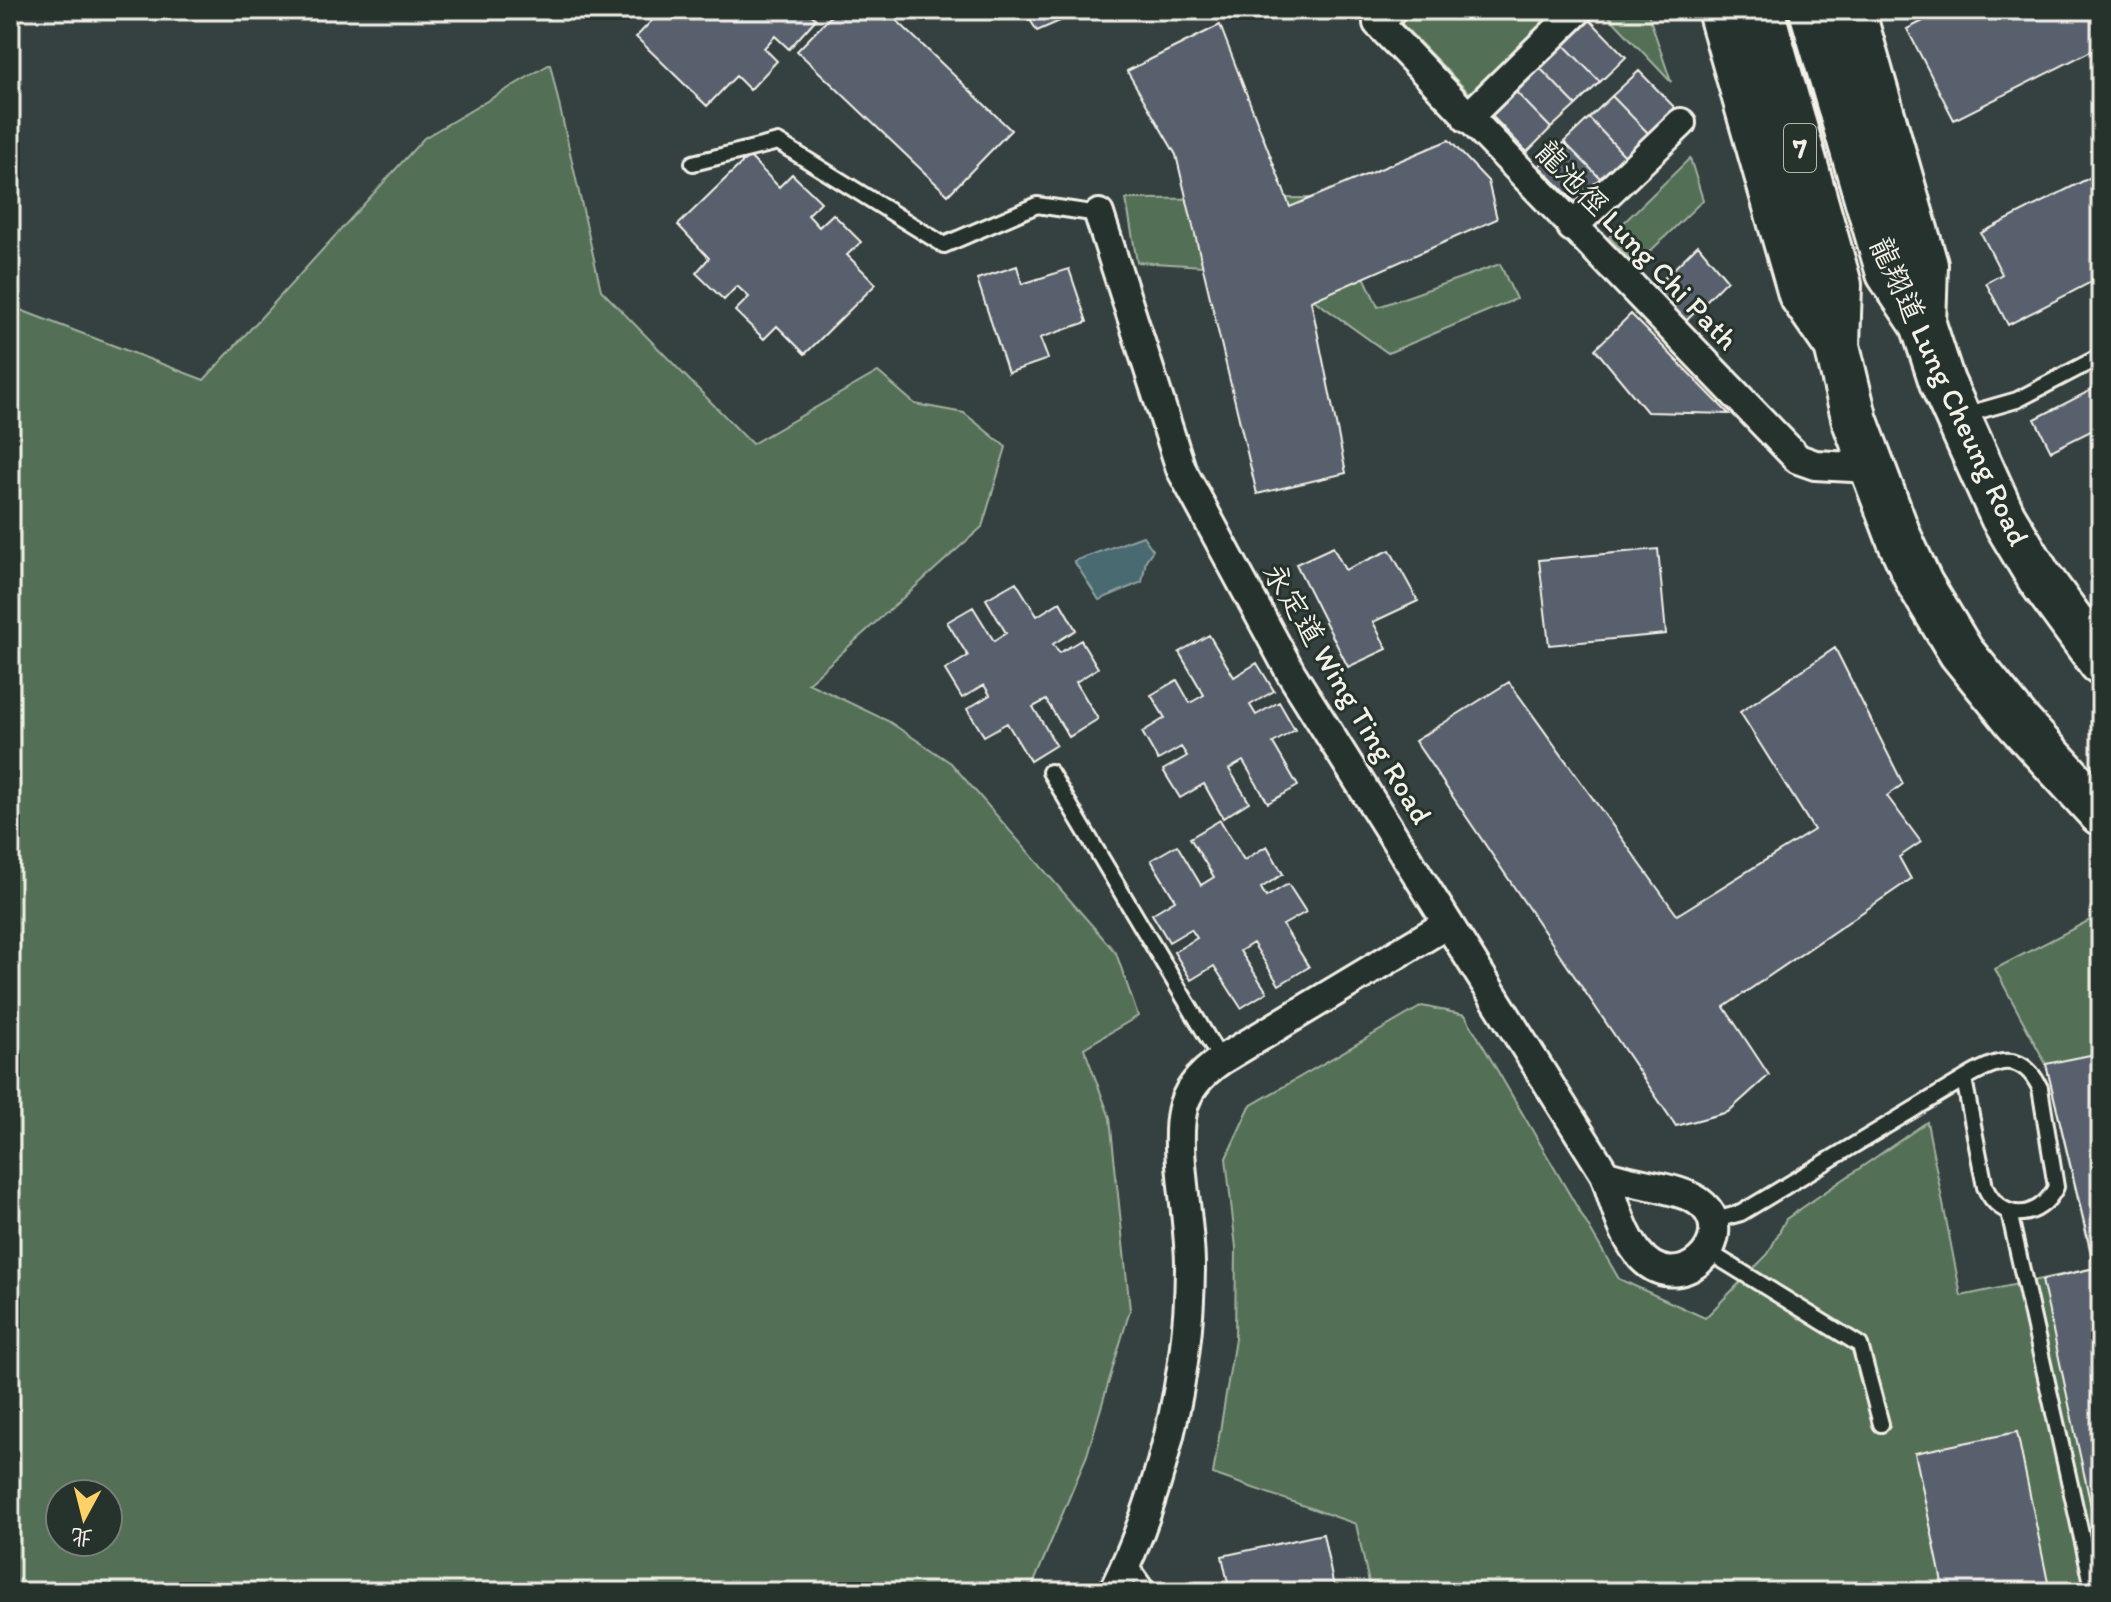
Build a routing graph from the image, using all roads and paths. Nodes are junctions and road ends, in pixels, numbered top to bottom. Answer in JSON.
{"nodes":[{"id":1,"x":1578,"y":10,"type":"edge"},
{"id":2,"x":1720,"y":10,"type":"edge"},
{"id":3,"x":1761,"y":10,"type":"edge"},
{"id":4,"x":1812,"y":10,"type":"edge"},
{"id":5,"x":1852,"y":10,"type":"edge"},
{"id":6,"x":1385,"y":17,"type":"edge"},
{"id":7,"x":1467,"y":118,"type":"junction"},
{"id":8,"x":1681,"y":123,"type":"dead end"},
{"id":9,"x":693,"y":163,"type":"dead end"},
{"id":10,"x":1099,"y":214,"type":"joint"},
{"id":11,"x":1572,"y":227,"type":"junction"},
{"id":12,"x":1923,"y":324,"type":"junction"},
{"id":13,"x":1837,"y":346,"type":"junction"},
{"id":14,"x":2101,"y":356,"type":"edge"},
{"id":15,"x":1957,"y":417,"type":"junction"},
{"id":16,"x":1871,"y":468,"type":"junction"},
{"id":17,"x":2101,"y":662,"type":"edge"},
{"id":18,"x":1050,"y":772,"type":"dead end"},
{"id":19,"x":2101,"y":813,"type":"edge"},
{"id":20,"x":1447,"y":924,"type":"junction"},
{"id":21,"x":1221,"y":1060,"type":"junction"},
{"id":22,"x":1964,"y":1079,"type":"junction"},
{"id":23,"x":1605,"y":1174,"type":"junction"},
{"id":24,"x":2009,"y":1212,"type":"junction"},
{"id":25,"x":1712,"y":1221,"type":"junction"},
{"id":26,"x":1709,"y":1252,"type":"junction"},
{"id":27,"x":1881,"y":1424,"type":"dead end"},
{"id":28,"x":1126,"y":1561,"type":"junction"},
{"id":29,"x":1113,"y":1592,"type":"edge"},
{"id":30,"x":1149,"y":1592,"type":"edge"},
{"id":31,"x":2094,"y":1592,"type":"edge"}],
"edges":[{"from":1,"to":7,"type":"street"},
{"from":2,"to":13,"type":"highway"},
{"from":3,"to":13,"type":"highway","name":"龍翔道 Lung Cheung Road","number":"7"},
{"from":4,"to":12,"type":"highway","name":"龍翔道 Lung Cheung Road","number":"7"},
{"from":5,"to":12,"type":"highway"},
{"from":6,"to":7,"type":"street","name":"龍池徑 Lung Chi Path"},
{"from":7,"to":11,"type":"street","name":"龍池徑 Lung Chi Path"},
{"from":8,"to":11,"type":"street"},
{"from":9,"to":10,"type":"lane"},
{"from":10,"to":20,"type":"street","name":"永定道 Wing Ting Road"},
{"from":11,"to":16,"type":"street","name":"龍池徑 Lung Chi Path"},
{"from":12,"to":15,"type":"highway","name":"龍翔道 Lung Cheung Road","number":"7"},
{"from":13,"to":16,"type":"highway","name":"龍翔道 Lung Cheung Road","number":"7"},
{"from":14,"to":15,"type":"lane"},
{"from":15,"to":17,"type":"highway","name":"龍翔道 Lung Cheung Road","number":"7"},
{"from":16,"to":19,"type":"highway","name":"龍翔道 Lung Cheung Road","number":"7"},
{"from":18,"to":21,"type":"lane"},
{"from":20,"to":21,"type":"street"},
{"from":20,"to":23,"type":"street","name":"永定道 Wing Ting Road"},
{"from":21,"to":28,"type":"street"},
{"from":22,"to":24,"type":"lane"},
{"from":22,"to":24,"type":"lane"},
{"from":22,"to":25,"type":"lane"},
{"from":23,"to":25,"type":"street"},
{"from":23,"to":26,"type":"street","name":"永定道 Wing Ting Road"},
{"from":24,"to":31,"type":"lane"},
{"from":25,"to":26,"type":"street"},
{"from":26,"to":27,"type":"lane"},
{"from":28,"to":29,"type":"street"},
{"from":28,"to":30,"type":"lane"}]}
